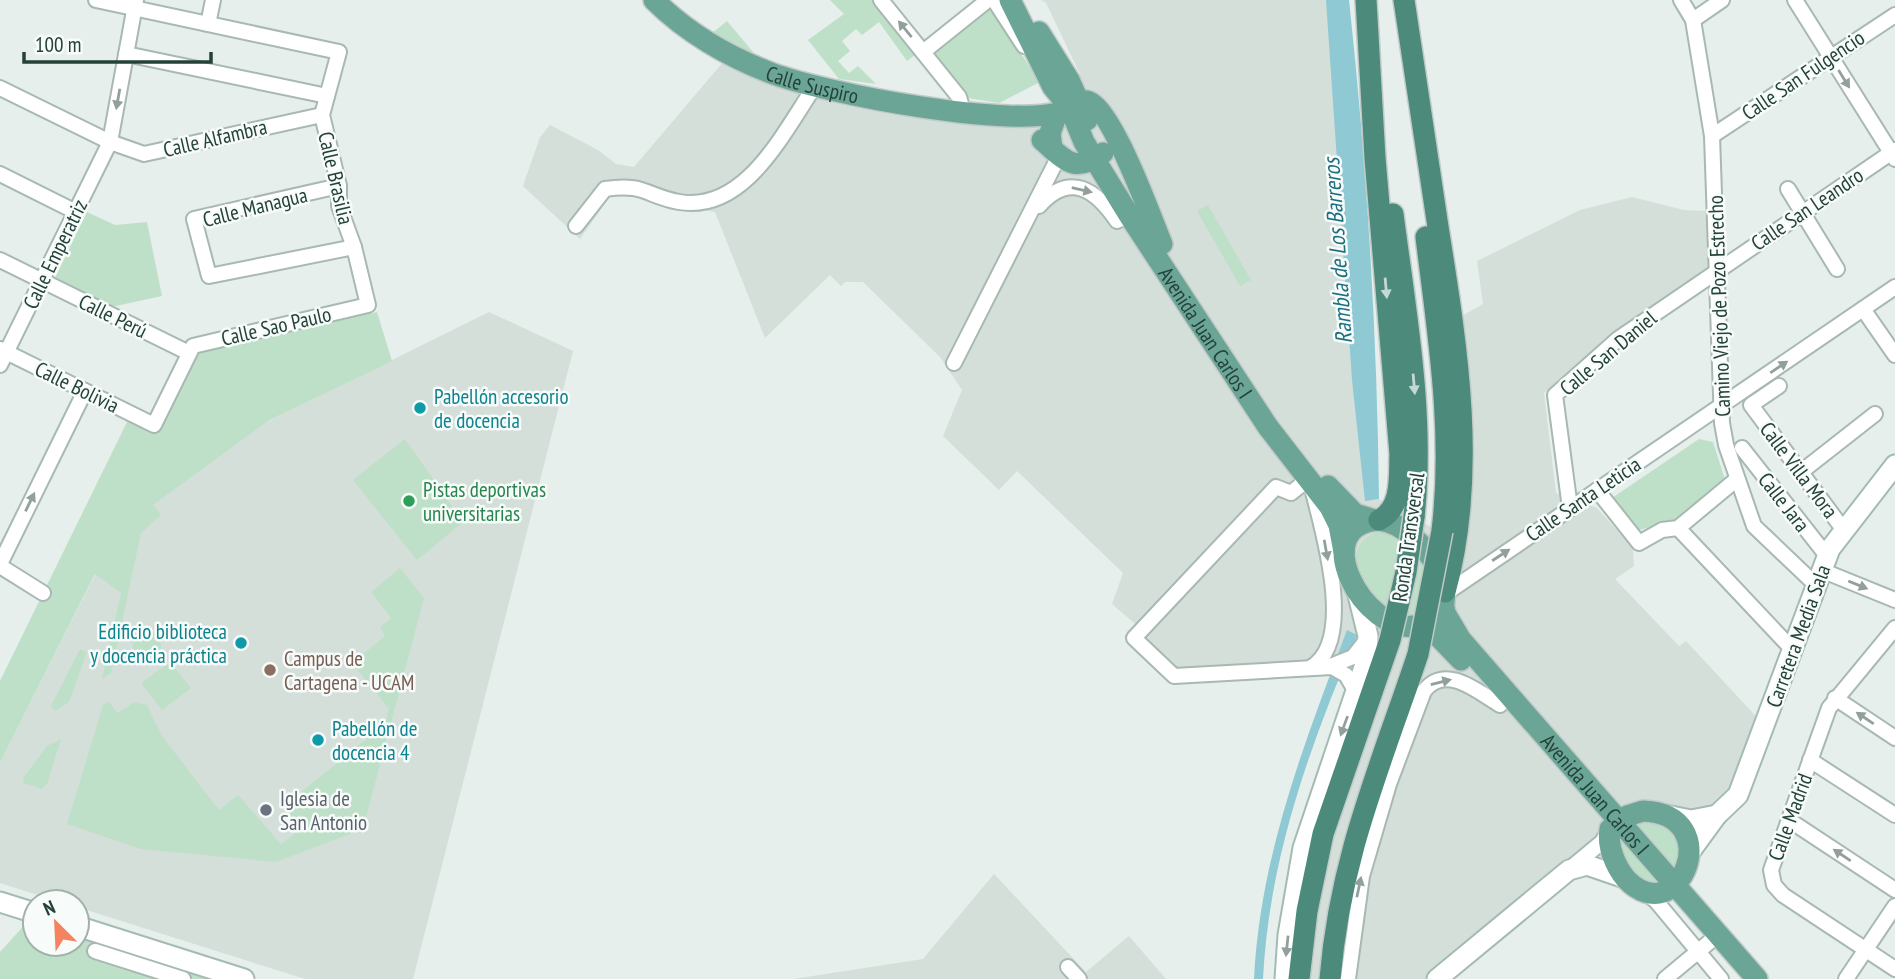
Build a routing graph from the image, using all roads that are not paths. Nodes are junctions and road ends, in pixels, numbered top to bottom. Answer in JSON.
{"nodes":[{"id":1,"x":96,"y":0,"type":"edge"},
{"id":2,"x":213,"y":0,"type":"edge"},
{"id":3,"x":654,"y":0,"type":"edge"},
{"id":4,"x":881,"y":0,"type":"edge"},
{"id":5,"x":988,"y":0,"type":"edge"},
{"id":6,"x":994,"y":0,"type":"edge"},
{"id":7,"x":1010,"y":0,"type":"edge"},
{"id":8,"x":1026,"y":0,"type":"edge"},
{"id":9,"x":1366,"y":0,"type":"edge"},
{"id":10,"x":1396,"y":0,"type":"edge"},
{"id":11,"x":1404,"y":0,"type":"edge"},
{"id":12,"x":1681,"y":0,"type":"edge"},
{"id":13,"x":1722,"y":0,"type":"edge"},
{"id":14,"x":1795,"y":0,"type":"edge"},
{"id":15,"x":135,"y":4,"type":"edge"},
{"id":16,"x":1895,"y":15,"type":"edge"},
{"id":17,"x":1693,"y":20,"type":"junction"},
{"id":18,"x":208,"y":24,"type":"junction"},
{"id":19,"x":923,"y":52,"type":"junction"},
{"id":20,"x":126,"y":54,"type":"junction"},
{"id":21,"x":1830,"y":57,"type":"junction"},
{"id":22,"x":1046,"y":73,"type":"junction"},
{"id":23,"x":815,"y":86,"type":"junction"},
{"id":24,"x":0,"y":88,"type":"edge"},
{"id":25,"x":327,"y":96,"type":"junction"},
{"id":26,"x":1079,"y":108,"type":"junction"},
{"id":27,"x":963,"y":111,"type":"junction"},
{"id":28,"x":322,"y":115,"type":"junction"},
{"id":29,"x":993,"y":116,"type":"junction"},
{"id":30,"x":1712,"y":136,"type":"junction"},
{"id":31,"x":110,"y":142,"type":"junction"},
{"id":32,"x":1055,"y":153,"type":"junction"},
{"id":33,"x":1894,"y":154,"type":"edge"},
{"id":34,"x":1099,"y":156,"type":"junction"},
{"id":35,"x":0,"y":174,"type":"edge"},
{"id":36,"x":339,"y":186,"type":"junction"},
{"id":37,"x":1788,"y":189,"type":"dead end"},
{"id":38,"x":76,"y":212,"type":"junction"},
{"id":39,"x":1802,"y":213,"type":"junction"},
{"id":40,"x":1031,"y":215,"type":"junction"},
{"id":41,"x":1129,"y":215,"type":"junction"},
{"id":42,"x":576,"y":226,"type":"dead end"},
{"id":43,"x":1162,"y":244,"type":"junction"},
{"id":44,"x":354,"y":247,"type":"junction"},
{"id":45,"x":0,"y":260,"type":"edge"},
{"id":46,"x":1718,"y":269,"type":"junction"},
{"id":47,"x":1837,"y":269,"type":"dead end"},
{"id":48,"x":42,"y":281,"type":"junction"},
{"id":49,"x":1895,"y":287,"type":"edge"},
{"id":50,"x":368,"y":305,"type":"joint"},
{"id":51,"x":1863,"y":309,"type":"junction"},
{"id":52,"x":189,"y":353,"type":"junction"},
{"id":53,"x":1895,"y":355,"type":"edge"},
{"id":54,"x":2,"y":356,"type":"edge"},
{"id":55,"x":954,"y":363,"type":"dead end"},
{"id":56,"x":1779,"y":386,"type":"dead end"},
{"id":57,"x":85,"y":391,"type":"junction"},
{"id":58,"x":1722,"y":405,"type":"junction"},
{"id":59,"x":1875,"y":414,"type":"dead end"},
{"id":60,"x":1742,"y":448,"type":"dead end"},
{"id":61,"x":1894,"y":469,"type":"edge"},
{"id":62,"x":1801,"y":472,"type":"junction"},
{"id":63,"x":1737,"y":479,"type":"junction"},
{"id":64,"x":1309,"y":482,"type":"junction"},
{"id":65,"x":1597,"y":490,"type":"junction"},
{"id":66,"x":1570,"y":508,"type":"junction"},
{"id":67,"x":1377,"y":520,"type":"junction"},
{"id":68,"x":1678,"y":528,"type":"junction"},
{"id":69,"x":1843,"y":529,"type":"junction"},
{"id":70,"x":1343,"y":552,"type":"junction"},
{"id":71,"x":0,"y":565,"type":"edge"},
{"id":72,"x":1821,"y":570,"type":"junction"},
{"id":73,"x":1356,"y":590,"type":"junction"},
{"id":74,"x":43,"y":593,"type":"dead end"},
{"id":75,"x":1444,"y":596,"type":"junction"},
{"id":76,"x":1895,"y":600,"type":"edge"},
{"id":77,"x":1412,"y":626,"type":"junction"},
{"id":78,"x":1895,"y":628,"type":"edge"},
{"id":79,"x":1368,"y":636,"type":"junction"},
{"id":80,"x":1792,"y":649,"type":"junction"},
{"id":81,"x":1336,"y":666,"type":"junction"},
{"id":82,"x":1310,"y":668,"type":"junction"},
{"id":83,"x":1356,"y":692,"type":"junction"},
{"id":84,"x":1835,"y":698,"type":"junction"},
{"id":85,"x":1500,"y":705,"type":"junction"},
{"id":86,"x":1895,"y":738,"type":"edge"},
{"id":87,"x":1810,"y":760,"type":"junction"},
{"id":88,"x":1666,"y":815,"type":"junction"},
{"id":89,"x":1895,"y":815,"type":"edge"},
{"id":90,"x":1717,"y":816,"type":"junction"},
{"id":91,"x":1789,"y":820,"type":"junction"},
{"id":92,"x":1615,"y":824,"type":"junction"},
{"id":93,"x":1689,"y":856,"type":"junction"},
{"id":94,"x":1569,"y":870,"type":"junction"},
{"id":95,"x":1625,"y":878,"type":"junction"},
{"id":96,"x":1662,"y":889,"type":"junction"},
{"id":97,"x":1895,"y":890,"type":"edge"},
{"id":98,"x":0,"y":902,"type":"edge"},
{"id":99,"x":1895,"y":906,"type":"edge"},
{"id":100,"x":21,"y":909,"type":"edge"},
{"id":101,"x":91,"y":930,"type":"edge"},
{"id":102,"x":1709,"y":943,"type":"junction"},
{"id":103,"x":1866,"y":950,"type":"junction"},
{"id":104,"x":95,"y":951,"type":"dead end"},
{"id":105,"x":1068,"y":967,"type":"dead end"},
{"id":106,"x":1895,"y":969,"type":"edge"},
{"id":107,"x":183,"y":979,"type":"edge"},
{"id":108,"x":244,"y":979,"type":"edge"},
{"id":109,"x":1079,"y":979,"type":"edge"},
{"id":110,"x":1285,"y":979,"type":"edge"},
{"id":111,"x":1299,"y":979,"type":"edge"},
{"id":112,"x":1330,"y":979,"type":"edge"},
{"id":113,"x":1348,"y":979,"type":"edge"},
{"id":114,"x":1437,"y":979,"type":"edge"},
{"id":115,"x":1665,"y":979,"type":"edge"},
{"id":116,"x":1721,"y":979,"type":"edge"},
{"id":117,"x":1742,"y":979,"type":"edge"},
{"id":118,"x":1757,"y":979,"type":"edge"},
{"id":119,"x":1846,"y":979,"type":"edge"}],
"edges":[{"from":1,"to":15,"type":"street"},
{"from":2,"to":18,"type":"street"},
{"from":3,"to":23,"type":"main road","name":"Calle Suspiro"},
{"from":19,"to":4,"type":"street","one_way":true},
{"from":5,"to":19,"type":"street"},
{"from":6,"to":22,"type":"street"},
{"from":7,"to":22,"type":"main road"},
{"from":8,"to":26,"type":"main road"},
{"from":9,"to":67,"type":"highway","one_way":true},
{"from":9,"to":111,"type":"highway","name":"Ronda Transversal","one_way":true,"bridge":true},
{"from":10,"to":112,"type":"highway","name":"Ronda Transversal","bridge":true},
{"from":11,"to":75,"type":"highway"},
{"from":12,"to":17,"type":"street","name":"Camino Viejo de Pozo Estrecho"},
{"from":13,"to":17,"type":"street"},
{"from":14,"to":21,"type":"street"},
{"from":15,"to":18,"type":"street"},
{"from":15,"to":20,"type":"street","name":"Calle Emperatriz"},
{"from":16,"to":21,"type":"street","name":"Calle San Fulgencio"},
{"from":17,"to":30,"type":"street","name":"Camino Viejo de Pozo Estrecho"},
{"from":18,"to":25,"type":"street","name":"Calle Brasilia"},
{"from":19,"to":27,"type":"street"},
{"from":20,"to":25,"type":"street"},
{"from":20,"to":31,"type":"street","name":"Calle Emperatriz","one_way":true},
{"from":21,"to":30,"type":"street","name":"Calle San Fulgencio"},
{"from":21,"to":33,"type":"street","one_way":true},
{"from":22,"to":26,"type":"main road"},
{"from":23,"to":27,"type":"main road","name":"Calle Suspiro"},
{"from":23,"to":42,"type":"street"},
{"from":24,"to":31,"type":"street","name":"Calle Alfambra"},
{"from":25,"to":28,"type":"street","name":"Calle Brasilia"},
{"from":26,"to":29,"type":"main road"},
{"from":26,"to":32,"type":"main road"},
{"from":26,"to":34,"type":"main road","name":"Avenida Juan Carlos I"},
{"from":26,"to":34,"type":"main road"},
{"from":26,"to":43,"type":"main road"},
{"from":27,"to":29,"type":"main road","name":"Calle Suspiro"},
{"from":28,"to":31,"type":"street","name":"Calle Alfambra"},
{"from":28,"to":36,"type":"street","name":"Calle Brasilia"},
{"from":29,"to":32,"type":"main road"},
{"from":30,"to":46,"type":"street","name":"Camino Viejo de Pozo Estrecho"},
{"from":31,"to":38,"type":"street","name":"Calle Emperatriz"},
{"from":32,"to":34,"type":"main road"},
{"from":32,"to":40,"type":"street"},
{"from":33,"to":39,"type":"street","name":"Calle San Leandro"},
{"from":34,"to":41,"type":"main road","name":"Avenida Juan Carlos I"},
{"from":34,"to":43,"type":"main road","name":"Avenida Juan Carlos I"},
{"from":35,"to":38,"type":"street"},
{"from":36,"to":44,"type":"street","name":"Calle Brasilia"},
{"from":36,"to":44,"type":"street","name":"Calle Managua"},
{"from":37,"to":39,"type":"street"},
{"from":38,"to":48,"type":"street","name":"Calle Emperatriz"},
{"from":39,"to":46,"type":"street","name":"Calle San Leandro"},
{"from":39,"to":47,"type":"street"},
{"from":40,"to":41,"type":"street","one_way":true},
{"from":40,"to":55,"type":"street"},
{"from":41,"to":64,"type":"main road","name":"Avenida Juan Carlos I"},
{"from":43,"to":67,"type":"main road","name":"Avenida Juan Carlos I"},
{"from":44,"to":50,"type":"street","name":"Calle Brasilia"},
{"from":45,"to":48,"type":"street","name":"Calle Perú"},
{"from":46,"to":58,"type":"street","name":"Camino Viejo de Pozo Estrecho"},
{"from":46,"to":66,"type":"street","name":"Calle San Daniel"},
{"from":48,"to":52,"type":"street","name":"Calle Perú"},
{"from":48,"to":54,"type":"street","name":"Calle Emperatriz"},
{"from":49,"to":51,"type":"street","name":"Calle Santa Leticia"},
{"from":50,"to":52,"type":"street","name":"Calle Sao Paulo"},
{"from":51,"to":53,"type":"street"},
{"from":58,"to":51,"type":"street","name":"Calle Santa Leticia","one_way":true},
{"from":52,"to":57,"type":"street","name":"Calle Bolivia"},
{"from":54,"to":57,"type":"street","name":"Calle Bolivia"},
{"from":56,"to":62,"type":"street","name":"Calle Villa Mora"},
{"from":71,"to":57,"type":"street","one_way":true},
{"from":58,"to":63,"type":"street","name":"Camino Viejo de Pozo Estrecho"},
{"from":58,"to":65,"type":"street","name":"Calle Santa Leticia"},
{"from":59,"to":62,"type":"street"},
{"from":60,"to":72,"type":"street","name":"Calle Jara"},
{"from":61,"to":69,"type":"main road","name":"Carretera Media Sala"},
{"from":62,"to":69,"type":"street","name":"Calle Villa Mora"},
{"from":63,"to":68,"type":"street"},
{"from":63,"to":72,"type":"street","name":"Camino Viejo de Pozo Estrecho"},
{"from":64,"to":70,"type":"main road","name":"Avenida Juan Carlos I"},
{"from":64,"to":82,"type":"street","one_way":true},
{"from":64,"to":82,"type":"street"},
{"from":65,"to":66,"type":"street","name":"Calle Santa Leticia"},
{"from":65,"to":68,"type":"street"},
{"from":75,"to":66,"type":"street","name":"Calle Santa Leticia","one_way":true},
{"from":67,"to":70,"type":"main road"},
{"from":67,"to":75,"type":"main road"},
{"from":68,"to":80,"type":"street"},
{"from":69,"to":72,"type":"main road","name":"Carretera Media Sala"},
{"from":70,"to":73,"type":"main road"},
{"from":71,"to":74,"type":"street"},
{"from":72,"to":76,"type":"street","name":"Camino Viejo de Pozo Estrecho","one_way":true},
{"from":72,"to":80,"type":"main road","name":"Carretera Media Sala"},
{"from":73,"to":77,"type":"main road"},
{"from":73,"to":79,"type":"main road"},
{"from":75,"to":77,"type":"main road"},
{"from":75,"to":92,"type":"main road","name":"Avenida Juan Carlos I"},
{"from":77,"to":85,"type":"main road","name":"Avenida Juan Carlos I"},
{"from":78,"to":84,"type":"street","name":"Calle Madrid"},
{"from":79,"to":81,"type":"street"},
{"from":79,"to":83,"type":"main road"},
{"from":80,"to":90,"type":"main road","name":"Carretera Media Sala"},
{"from":81,"to":82,"type":"street"},
{"from":81,"to":83,"type":"street"},
{"from":83,"to":110,"type":"main road","one_way":true},
{"from":86,"to":84,"type":"street","one_way":true},
{"from":84,"to":87,"type":"street","name":"Calle Madrid"},
{"from":85,"to":92,"type":"main road","name":"Avenida Juan Carlos I"},
{"from":113,"to":85,"type":"street","one_way":true},
{"from":87,"to":89,"type":"street"},
{"from":87,"to":91,"type":"street","name":"Calle Madrid"},
{"from":88,"to":90,"type":"main road"},
{"from":88,"to":92,"type":"main road"},
{"from":88,"to":93,"type":"main road"},
{"from":90,"to":93,"type":"main road","name":"Carretera Media Sala"},
{"from":97,"to":91,"type":"street","one_way":true},
{"from":91,"to":103,"type":"street","name":"Calle Madrid"},
{"from":92,"to":94,"type":"street"},
{"from":92,"to":95,"type":"main road"},
{"from":92,"to":96,"type":"main road","name":"Avenida Juan Carlos I"},
{"from":93,"to":96,"type":"main road"},
{"from":93,"to":102,"type":"main road"},
{"from":94,"to":95,"type":"main road"},
{"from":94,"to":114,"type":"main road"},
{"from":95,"to":96,"type":"main road"},
{"from":96,"to":102,"type":"main road","name":"Avenida Juan Carlos I"},
{"from":96,"to":102,"type":"street","name":"Avenida Juan Carlos I"},
{"from":98,"to":100,"type":"main road"},
{"from":99,"to":103,"type":"street"},
{"from":101,"to":108,"type":"main road"},
{"from":102,"to":115,"type":"street"},
{"from":102,"to":116,"type":"street","name":"Avenida Juan Carlos I"},
{"from":102,"to":117,"type":"main road","name":"Avenida Juan Carlos I"},
{"from":102,"to":118,"type":"main road","name":"Avenida Juan Carlos I"},
{"from":103,"to":106,"type":"street","name":"Calle Madrid"},
{"from":103,"to":119,"type":"street"},
{"from":104,"to":107,"type":"street"},
{"from":105,"to":109,"type":"street"}]}
